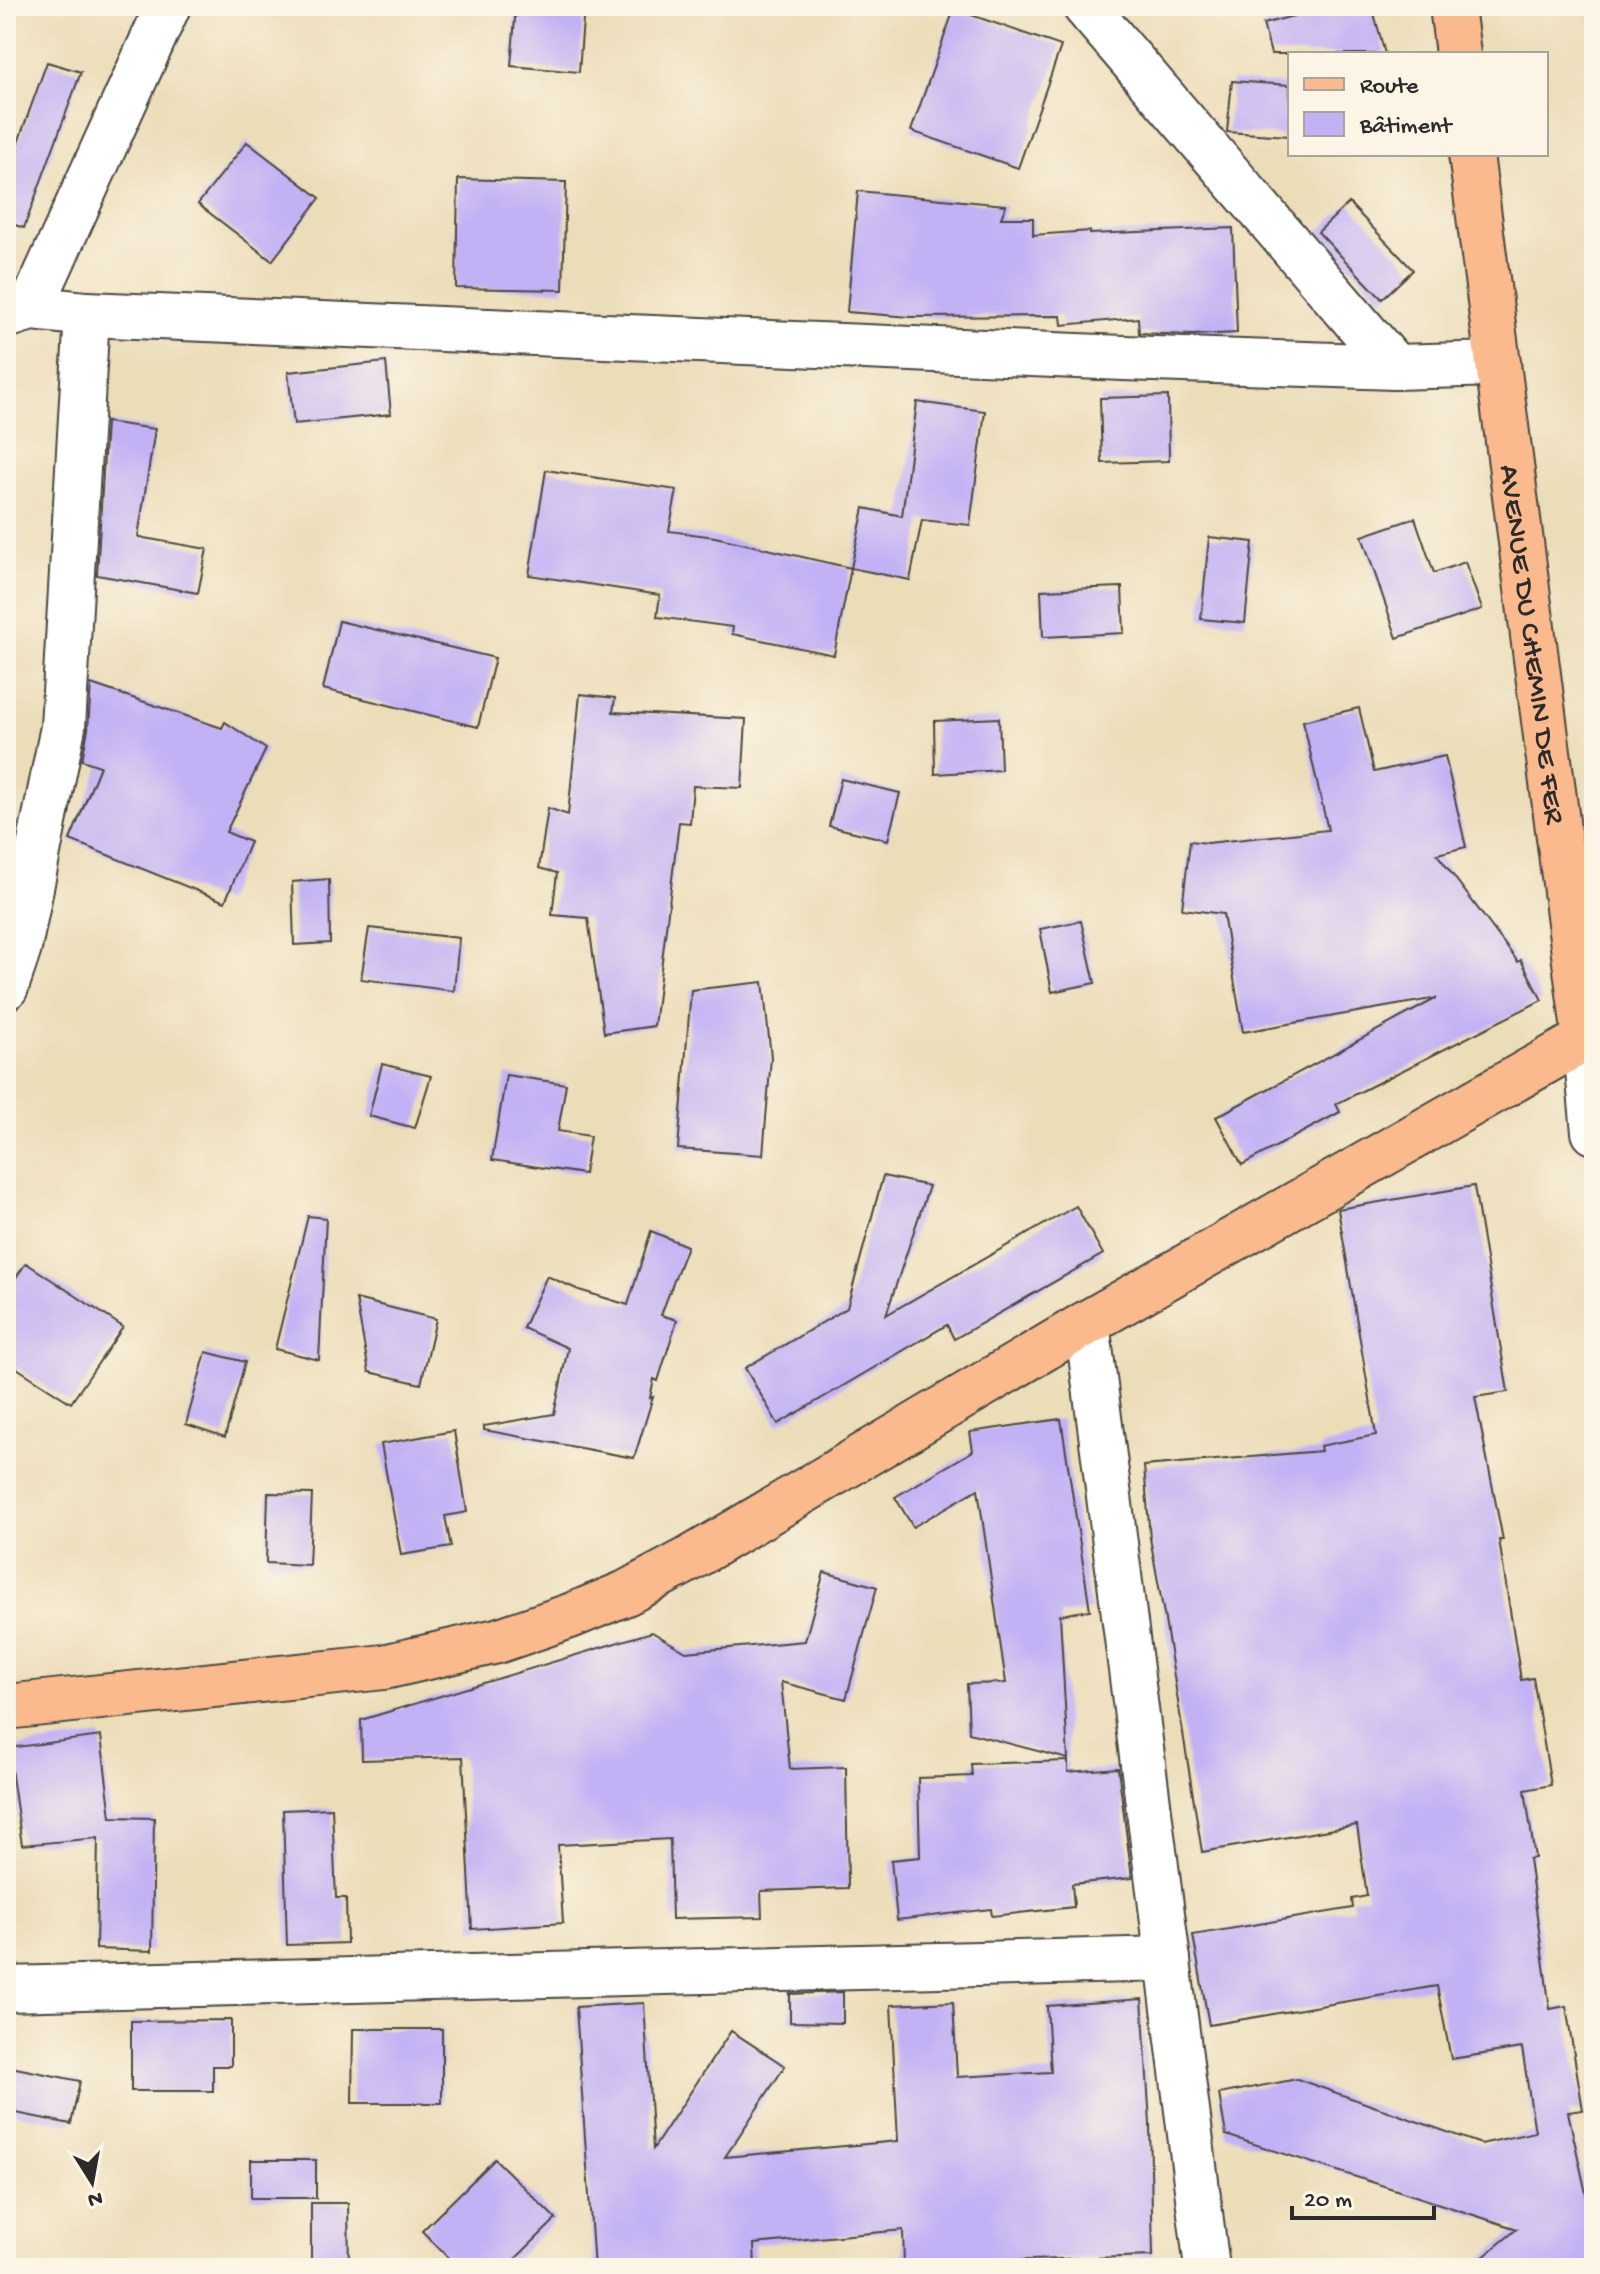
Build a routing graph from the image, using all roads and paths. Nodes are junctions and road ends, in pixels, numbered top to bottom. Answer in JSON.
{"nodes":[{"id":1,"x":168,"y":6,"type":"edge"},
{"id":2,"x":1085,"y":6,"type":"edge"},
{"id":3,"x":1452,"y":6,"type":"edge"},
{"id":4,"x":1458,"y":52,"type":"edge"},
{"id":5,"x":1471,"y":156,"type":"edge"},
{"id":6,"x":19,"y":312,"type":"edge"},
{"id":7,"x":87,"y":314,"type":"junction"},
{"id":8,"x":1498,"y":364,"type":"junction"},
{"id":9,"x":1395,"y":367,"type":"junction"},
{"id":10,"x":6,"y":987,"type":"edge"},
{"id":11,"x":1590,"y":1037,"type":"edge"},
{"id":12,"x":1594,"y":1132,"type":"edge"},
{"id":13,"x":1087,"y":1323,"type":"junction"},
{"id":14,"x":6,"y":1707,"type":"edge"},
{"id":15,"x":1168,"y":1959,"type":"junction"},
{"id":16,"x":6,"y":1989,"type":"edge"},
{"id":17,"x":1207,"y":2268,"type":"edge"}],
"edges":[{"from":1,"to":6,"type":"street"},
{"from":2,"to":9,"type":"street"},
{"from":3,"to":4,"type":"main road"},
{"from":5,"to":8,"type":"main road","name":"AVENUE DU CHEMIN DE FER"},
{"from":6,"to":7,"type":"street"},
{"from":7,"to":9,"type":"street"},
{"from":7,"to":10,"type":"street"},
{"from":8,"to":9,"type":"street"},
{"from":8,"to":11,"type":"main road","name":"AVENUE DU CHEMIN DE FER"},
{"from":11,"to":12,"type":"street","name":"AVENUE DU CHEMIN DE FER"},
{"from":11,"to":13,"type":"main road"},
{"from":13,"to":14,"type":"main road"},
{"from":13,"to":15,"type":"street"},
{"from":15,"to":16,"type":"street"},
{"from":15,"to":17,"type":"street"}]}
